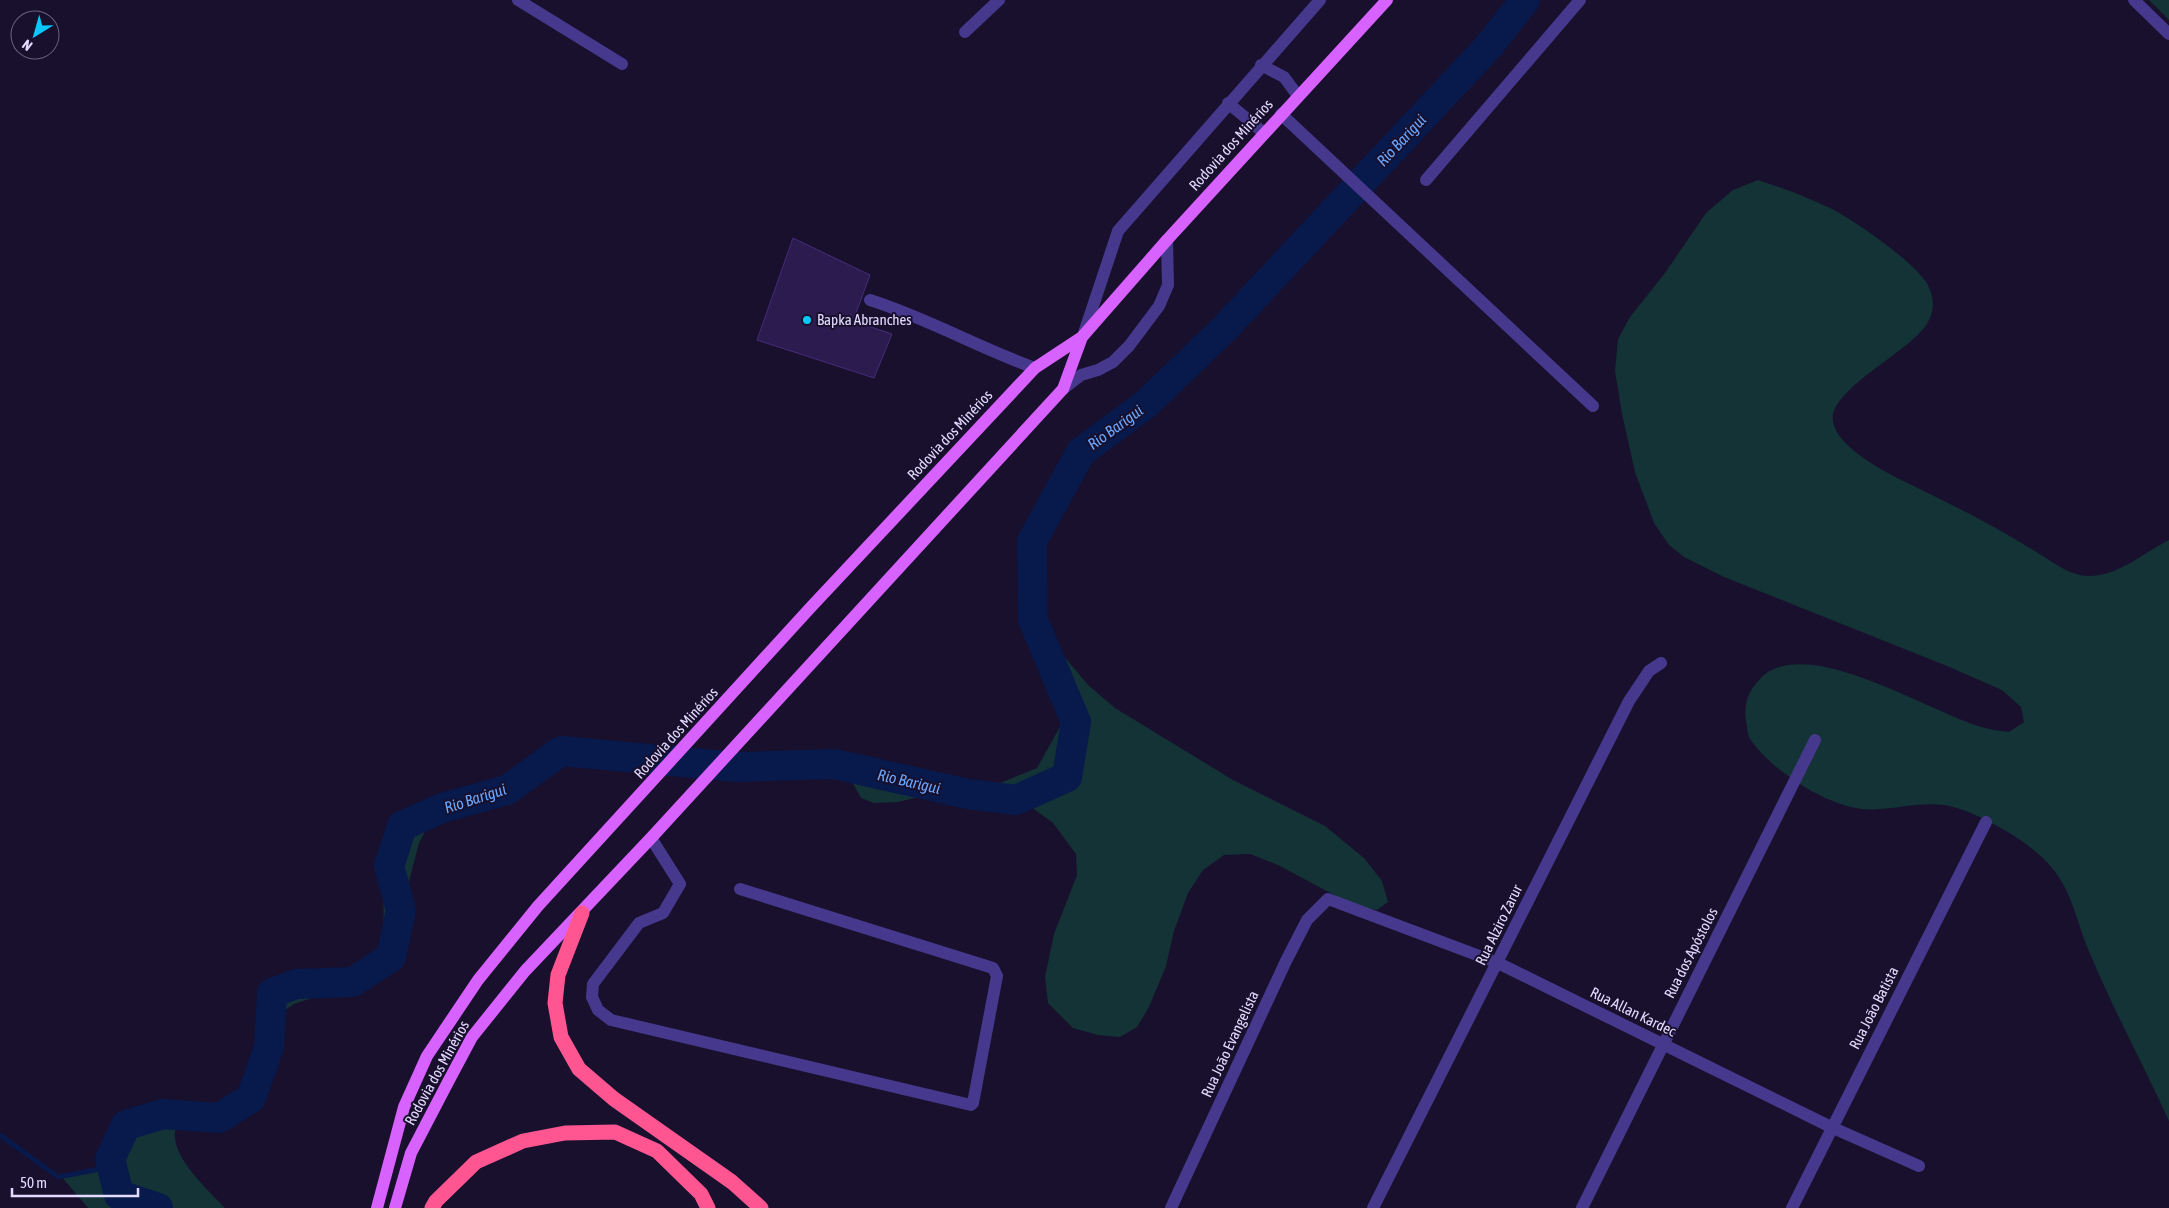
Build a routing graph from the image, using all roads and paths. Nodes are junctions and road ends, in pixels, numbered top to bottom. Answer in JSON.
{"nodes":[{"id":1,"x":518,"y":0,"type":"edge"},
{"id":2,"x":999,"y":0,"type":"edge"},
{"id":3,"x":1320,"y":0,"type":"edge"},
{"id":4,"x":1387,"y":0,"type":"edge"},
{"id":5,"x":1580,"y":0,"type":"edge"},
{"id":6,"x":2134,"y":0,"type":"edge"},
{"id":7,"x":965,"y":32,"type":"dead end"},
{"id":8,"x":2169,"y":34,"type":"edge"},
{"id":9,"x":622,"y":64,"type":"dead end"},
{"id":10,"x":1261,"y":65,"type":"junction"},
{"id":11,"x":1298,"y":96,"type":"junction"},
{"id":12,"x":1228,"y":103,"type":"junction"},
{"id":13,"x":1281,"y":114,"type":"junction"},
{"id":14,"x":1264,"y":133,"type":"junction"},
{"id":15,"x":1426,"y":180,"type":"dead end"},
{"id":16,"x":1167,"y":240,"type":"junction"},
{"id":17,"x":870,"y":300,"type":"dead end"},
{"id":18,"x":1082,"y":337,"type":"junction"},
{"id":19,"x":1035,"y":368,"type":"junction"},
{"id":20,"x":1063,"y":388,"type":"junction"},
{"id":21,"x":1593,"y":406,"type":"dead end"},
{"id":22,"x":1661,"y":663,"type":"dead end"},
{"id":23,"x":1815,"y":740,"type":"dead end"},
{"id":24,"x":1986,"y":822,"type":"dead end"},
{"id":25,"x":651,"y":838,"type":"junction"},
{"id":26,"x":740,"y":888,"type":"dead end"},
{"id":27,"x":1328,"y":899,"type":"joint"},
{"id":28,"x":582,"y":913,"type":"junction"},
{"id":29,"x":1498,"y":963,"type":"junction"},
{"id":30,"x":1664,"y":1045,"type":"junction"},
{"id":31,"x":1831,"y":1127,"type":"junction"},
{"id":32,"x":1919,"y":1166,"type":"dead end"},
{"id":33,"x":377,"y":1208,"type":"edge"},
{"id":34,"x":395,"y":1208,"type":"edge"},
{"id":35,"x":432,"y":1208,"type":"edge"},
{"id":36,"x":708,"y":1208,"type":"edge"},
{"id":37,"x":761,"y":1208,"type":"edge"},
{"id":38,"x":1171,"y":1208,"type":"edge"},
{"id":39,"x":1373,"y":1208,"type":"edge"},
{"id":40,"x":1582,"y":1208,"type":"edge"},
{"id":41,"x":1792,"y":1208,"type":"edge"}],
"edges":[{"from":1,"to":9,"type":"street"},
{"from":2,"to":7,"type":"street"},
{"from":3,"to":10,"type":"street"},
{"from":4,"to":11,"type":"main road","name":"Rodovia dos Minérios"},
{"from":5,"to":15,"type":"street"},
{"from":6,"to":8,"type":"street"},
{"from":10,"to":11,"type":"street"},
{"from":10,"to":12,"type":"street"},
{"from":11,"to":13,"type":"main road","name":"Rodovia dos Minérios"},
{"from":12,"to":14,"type":"street"},
{"from":12,"to":18,"type":"street"},
{"from":13,"to":14,"type":"main road","name":"Rodovia dos Minérios"},
{"from":13,"to":21,"type":"street"},
{"from":14,"to":16,"type":"main road","name":"Rodovia dos Minérios"},
{"from":16,"to":18,"type":"main road","name":"Rodovia dos Minérios"},
{"from":16,"to":20,"type":"street"},
{"from":17,"to":19,"type":"street"},
{"from":18,"to":19,"type":"main road","name":"Rodovia dos Minérios"},
{"from":18,"to":20,"type":"main road","name":"Rodovia dos Minérios"},
{"from":19,"to":33,"type":"main road","name":"Rodovia dos Minérios"},
{"from":20,"to":25,"type":"main road","name":"Rodovia dos Minérios"},
{"from":22,"to":29,"type":"street","name":"Rua Alziro Zarur"},
{"from":23,"to":30,"type":"street","name":"Rua dos Apóstolos"},
{"from":24,"to":31,"type":"street","name":"Rua João Batista"},
{"from":25,"to":26,"type":"street"},
{"from":25,"to":28,"type":"main road","name":"Rodovia dos Minérios"},
{"from":27,"to":29,"type":"street","name":"Rua Allan Kardec"},
{"from":27,"to":38,"type":"street","name":"Rua João Evangelista"},
{"from":28,"to":34,"type":"main road","name":"Rodovia dos Minérios"},
{"from":28,"to":37,"type":"highway"},
{"from":29,"to":30,"type":"street","name":"Rua Allan Kardec"},
{"from":29,"to":39,"type":"street","name":"Rua Alziro Zarur"},
{"from":30,"to":31,"type":"street","name":"Rua Allan Kardec"},
{"from":30,"to":40,"type":"street","name":"Rua dos Apóstolos"},
{"from":31,"to":32,"type":"street","name":"Rua Allan Kardec"},
{"from":31,"to":41,"type":"street","name":"Rua João Batista"},
{"from":35,"to":36,"type":"highway"}]}
